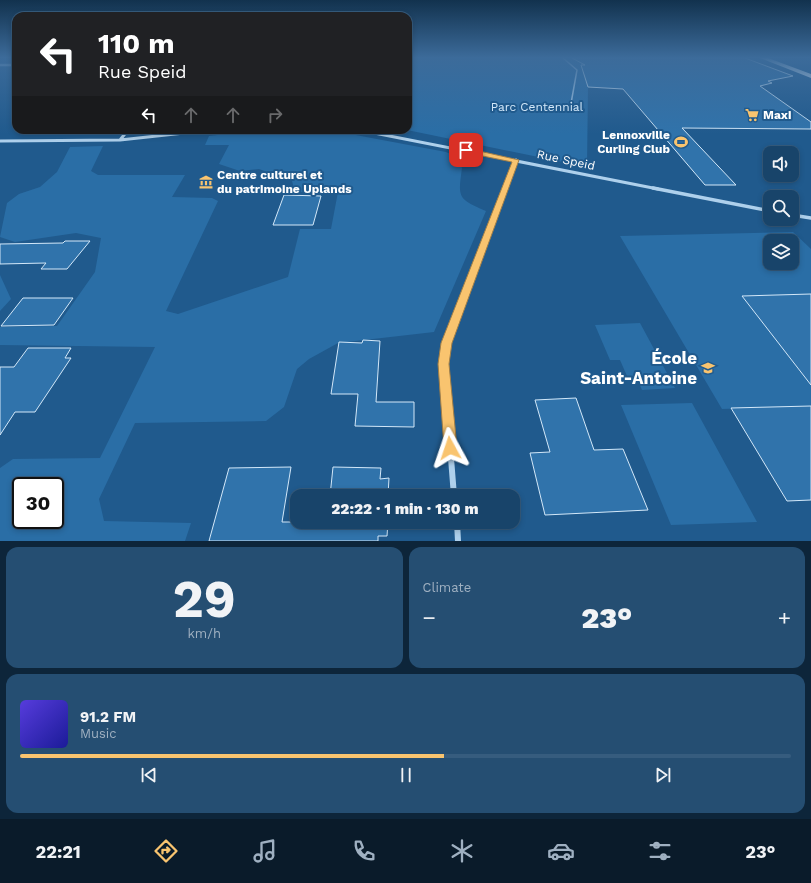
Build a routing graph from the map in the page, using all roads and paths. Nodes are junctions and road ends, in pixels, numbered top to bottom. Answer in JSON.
{"nodes":[{"id":1,"x":575,"y":83,"type":"edge"},
{"id":2,"x":570,"y":109,"type":"dead end"},
{"id":3,"x":125,"y":134,"type":"edge"},
{"id":4,"x":175,"y":134,"type":"edge"},
{"id":5,"x":380,"y":134,"type":"edge"},
{"id":6,"x":120,"y":140,"type":"junction"},
{"id":7,"x":0,"y":141,"type":"edge"},
{"id":8,"x":516,"y":160,"type":"junction"},
{"id":9,"x":763,"y":210,"type":"edge"},
{"id":10,"x":799,"y":216,"type":"edge"},
{"id":11,"x":811,"y":218,"type":"edge"},
{"id":12,"x":453,"y":489,"type":"edge"},
{"id":13,"x":457,"y":529,"type":"edge"},
{"id":14,"x":458,"y":541,"type":"edge"}],
"edges":[{"from":1,"to":2,"type":"lane"},
{"from":3,"to":6,"type":"street"},
{"from":4,"to":6,"type":"street"},
{"from":5,"to":8,"type":"street","name":"Rue Speid"},
{"from":6,"to":7,"type":"street"},
{"from":8,"to":9,"type":"street","name":"Rue Speid"},
{"from":8,"to":12,"type":"street"},
{"from":10,"to":11,"type":"street"},
{"from":13,"to":14,"type":"street"}]}
